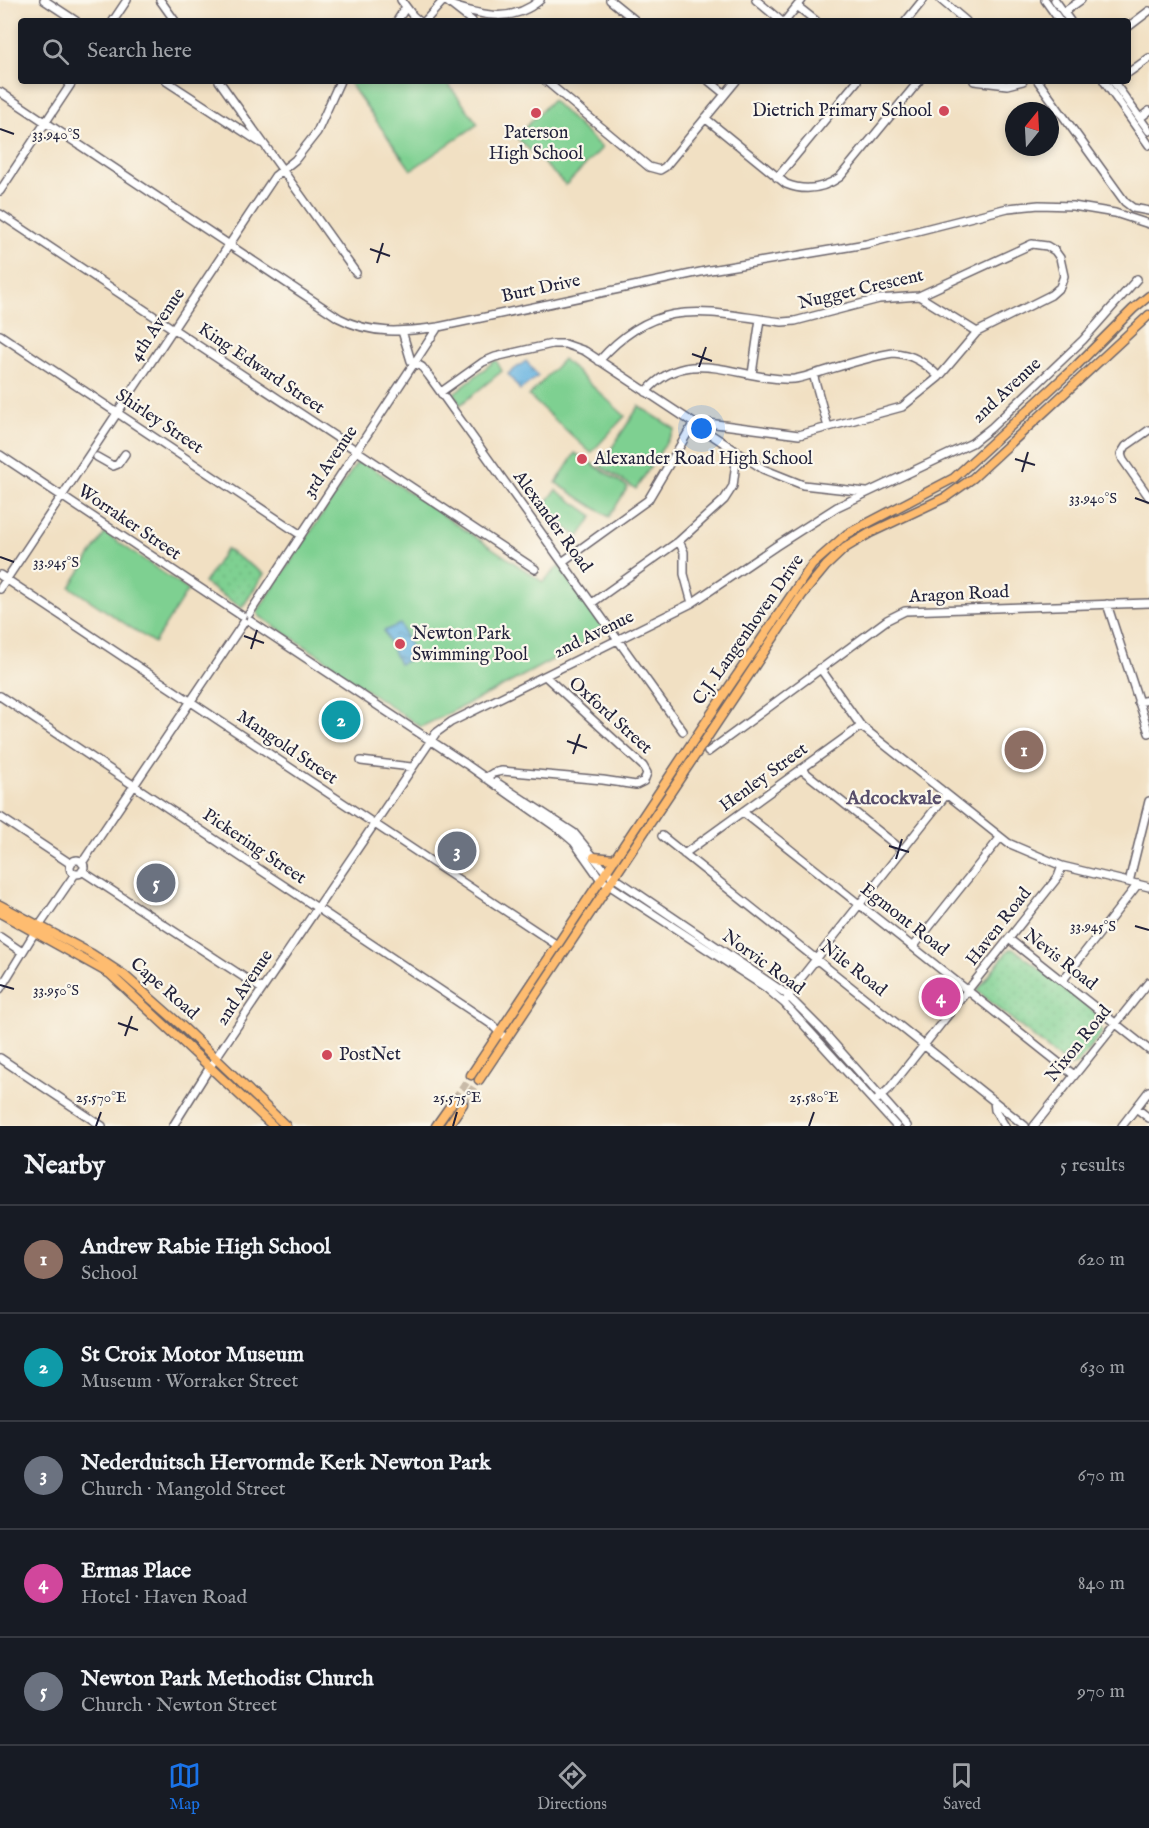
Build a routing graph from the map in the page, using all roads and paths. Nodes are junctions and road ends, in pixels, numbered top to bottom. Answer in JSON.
{"nodes":[{"id":1,"x":44,"y":0,"type":"edge"},
{"id":2,"x":127,"y":0,"type":"edge"},
{"id":3,"x":160,"y":0,"type":"edge"},
{"id":4,"x":401,"y":0,"type":"edge"},
{"id":5,"x":444,"y":0,"type":"edge"},
{"id":6,"x":540,"y":0,"type":"edge"},
{"id":7,"x":610,"y":0,"type":"edge"},
{"id":8,"x":756,"y":0,"type":"edge"},
{"id":9,"x":923,"y":0,"type":"edge"},
{"id":10,"x":941,"y":0,"type":"edge"},
{"id":11,"x":1045,"y":0,"type":"edge"},
{"id":12,"x":1055,"y":0,"type":"edge"},
{"id":13,"x":1081,"y":0,"type":"edge"},
{"id":14,"x":800,"y":3,"type":"edge"},
{"id":15,"x":453,"y":6,"type":"junction"},
{"id":16,"x":406,"y":7,"type":"junction"},
{"id":17,"x":1064,"y":12,"type":"junction"},
{"id":18,"x":1149,"y":12,"type":"edge"},
{"id":19,"x":71,"y":18,"type":"edge"},
{"id":20,"x":115,"y":18,"type":"edge"},
{"id":21,"x":173,"y":18,"type":"edge"},
{"id":22,"x":399,"y":18,"type":"edge"},
{"id":23,"x":416,"y":18,"type":"edge"},
{"id":24,"x":428,"y":18,"type":"edge"},
{"id":25,"x":468,"y":18,"type":"edge"},
{"id":26,"x":489,"y":18,"type":"edge"},
{"id":27,"x":496,"y":18,"type":"edge"},
{"id":28,"x":632,"y":18,"type":"edge"},
{"id":29,"x":779,"y":18,"type":"edge"},
{"id":30,"x":786,"y":18,"type":"edge"},
{"id":31,"x":813,"y":18,"type":"edge"},
{"id":32,"x":908,"y":18,"type":"edge"},
{"id":33,"x":962,"y":18,"type":"edge"},
{"id":34,"x":1058,"y":18,"type":"edge"},
{"id":35,"x":1068,"y":18,"type":"edge"},
{"id":36,"x":1131,"y":25,"type":"edge"},
{"id":37,"x":1149,"y":58,"type":"edge"},
{"id":38,"x":1131,"y":71,"type":"edge"},
{"id":39,"x":71,"y":84,"type":"edge"},
{"id":40,"x":170,"y":84,"type":"edge"},
{"id":41,"x":221,"y":84,"type":"edge"},
{"id":42,"x":339,"y":84,"type":"edge"},
{"id":43,"x":550,"y":84,"type":"edge"},
{"id":44,"x":713,"y":84,"type":"edge"},
{"id":45,"x":733,"y":84,"type":"edge"},
{"id":46,"x":855,"y":84,"type":"edge"},
{"id":47,"x":917,"y":84,"type":"edge"},
{"id":48,"x":1040,"y":84,"type":"edge"},
{"id":49,"x":1106,"y":84,"type":"edge"},
{"id":50,"x":1116,"y":84,"type":"edge"},
{"id":51,"x":0,"y":92,"type":"edge"},
{"id":52,"x":725,"y":94,"type":"junction"},
{"id":53,"x":1149,"y":111,"type":"edge"},
{"id":54,"x":705,"y":118,"type":"junction"},
{"id":55,"x":1140,"y":118,"type":"junction"},
{"id":56,"x":45,"y":122,"type":"junction"},
{"id":57,"x":249,"y":123,"type":"junction"},
{"id":58,"x":238,"y":129,"type":"junction"},
{"id":59,"x":1149,"y":131,"type":"edge"},
{"id":60,"x":262,"y":144,"type":"junction"},
{"id":61,"x":1149,"y":145,"type":"edge"},
{"id":62,"x":282,"y":172,"type":"junction"},
{"id":63,"x":777,"y":178,"type":"junction"},
{"id":64,"x":0,"y":191,"type":"edge"},
{"id":65,"x":1149,"y":211,"type":"edge"},
{"id":66,"x":0,"y":214,"type":"edge"},
{"id":67,"x":1149,"y":224,"type":"edge"},
{"id":68,"x":229,"y":244,"type":"junction"},
{"id":69,"x":356,"y":273,"type":"dead end"},
{"id":70,"x":1137,"y":279,"type":"dead end"},
{"id":71,"x":920,"y":296,"type":"junction"},
{"id":72,"x":1149,"y":296,"type":"edge"},
{"id":73,"x":1149,"y":315,"type":"edge"},
{"id":74,"x":760,"y":319,"type":"junction"},
{"id":75,"x":438,"y":327,"type":"junction"},
{"id":76,"x":173,"y":329,"type":"junction"},
{"id":77,"x":402,"y":331,"type":"junction"},
{"id":78,"x":977,"y":332,"type":"junction"},
{"id":79,"x":0,"y":335,"type":"edge"},
{"id":80,"x":599,"y":361,"type":"junction"},
{"id":81,"x":415,"y":364,"type":"junction"},
{"id":82,"x":752,"y":374,"type":"junction"},
{"id":83,"x":813,"y":374,"type":"junction"},
{"id":84,"x":939,"y":377,"type":"junction"},
{"id":85,"x":441,"y":392,"type":"junction"},
{"id":86,"x":646,"y":392,"type":"junction"},
{"id":87,"x":117,"y":412,"type":"junction"},
{"id":88,"x":693,"y":424,"type":"junction"},
{"id":89,"x":828,"y":427,"type":"junction"},
{"id":90,"x":1149,"y":430,"type":"edge"},
{"id":91,"x":357,"y":451,"type":"junction"},
{"id":92,"x":737,"y":453,"type":"junction"},
{"id":93,"x":125,"y":454,"type":"dead end"},
{"id":94,"x":0,"y":455,"type":"edge"},
{"id":95,"x":97,"y":457,"type":"dead end"},
{"id":96,"x":868,"y":492,"type":"junction"},
{"id":97,"x":62,"y":496,"type":"junction"},
{"id":98,"x":1149,"y":497,"type":"edge"},
{"id":99,"x":301,"y":535,"type":"junction"},
{"id":100,"x":679,"y":541,"type":"junction"},
{"id":101,"x":562,"y":562,"type":"junction"},
{"id":102,"x":535,"y":569,"type":"dead end"},
{"id":103,"x":3,"y":577,"type":"edge"},
{"id":104,"x":0,"y":589,"type":"edge"},
{"id":105,"x":592,"y":603,"type":"junction"},
{"id":106,"x":692,"y":603,"type":"junction"},
{"id":107,"x":1149,"y":603,"type":"edge"},
{"id":108,"x":1107,"y":604,"type":"junction"},
{"id":109,"x":246,"y":618,"type":"junction"},
{"id":110,"x":618,"y":640,"type":"junction"},
{"id":111,"x":820,"y":668,"type":"junction"},
{"id":112,"x":545,"y":676,"type":"junction"},
{"id":113,"x":0,"y":696,"type":"edge"},
{"id":114,"x":1149,"y":700,"type":"edge"},
{"id":115,"x":190,"y":702,"type":"junction"},
{"id":116,"x":1138,"y":702,"type":"junction"},
{"id":117,"x":861,"y":726,"type":"junction"},
{"id":118,"x":683,"y":730,"type":"dead end"},
{"id":119,"x":1149,"y":733,"type":"edge"},
{"id":120,"x":430,"y":741,"type":"junction"},
{"id":121,"x":708,"y":752,"type":"dead end"},
{"id":122,"x":361,"y":761,"type":"dead end"},
{"id":123,"x":411,"y":767,"type":"junction"},
{"id":124,"x":801,"y":769,"type":"junction"},
{"id":125,"x":486,"y":777,"type":"junction"},
{"id":126,"x":135,"y":785,"type":"junction"},
{"id":127,"x":946,"y":795,"type":"junction"},
{"id":128,"x":1149,"y":801,"type":"edge"},
{"id":129,"x":743,"y":812,"type":"junction"},
{"id":130,"x":1147,"y":814,"type":"edge"},
{"id":131,"x":0,"y":817,"type":"edge"},
{"id":132,"x":374,"y":824,"type":"junction"},
{"id":133,"x":662,"y":836,"type":"dead end"},
{"id":134,"x":1000,"y":838,"type":"junction"},
{"id":135,"x":902,"y":850,"type":"junction"},
{"id":136,"x":684,"y":854,"type":"junction"},
{"id":137,"x":594,"y":857,"type":"junction"},
{"id":138,"x":615,"y":859,"type":"junction"},
{"id":139,"x":1062,"y":866,"type":"junction"},
{"id":140,"x":80,"y":869,"type":"junction"},
{"id":141,"x":606,"y":872,"type":"junction"},
{"id":142,"x":601,"y":880,"type":"junction"},
{"id":143,"x":612,"y":882,"type":"junction"},
{"id":144,"x":1129,"y":882,"type":"junction"},
{"id":145,"x":1138,"y":884,"type":"junction"},
{"id":146,"x":1149,"y":887,"type":"edge"},
{"id":147,"x":0,"y":904,"type":"edge"},
{"id":148,"x":859,"y":904,"type":"junction"},
{"id":149,"x":318,"y":907,"type":"junction"},
{"id":150,"x":0,"y":913,"type":"edge"},
{"id":151,"x":38,"y":929,"type":"junction"},
{"id":152,"x":0,"y":937,"type":"edge"},
{"id":153,"x":1009,"y":939,"type":"junction"},
{"id":154,"x":557,"y":945,"type":"junction"},
{"id":155,"x":914,"y":946,"type":"junction"},
{"id":156,"x":22,"y":952,"type":"junction"},
{"id":157,"x":816,"y":958,"type":"junction"},
{"id":158,"x":1063,"y":980,"type":"junction"},
{"id":159,"x":1149,"y":982,"type":"edge"},
{"id":160,"x":0,"y":989,"type":"edge"},
{"id":161,"x":262,"y":989,"type":"junction"},
{"id":162,"x":968,"y":991,"type":"junction"},
{"id":163,"x":785,"y":998,"type":"junction"},
{"id":164,"x":1115,"y":1022,"type":"junction"},
{"id":165,"x":506,"y":1033,"type":"junction"},
{"id":166,"x":924,"y":1045,"type":"junction"},
{"id":167,"x":1149,"y":1050,"type":"edge"},
{"id":168,"x":0,"y":1058,"type":"edge"},
{"id":169,"x":215,"y":1059,"type":"junction"},
{"id":170,"x":211,"y":1067,"type":"junction"},
{"id":171,"x":1074,"y":1075,"type":"junction"},
{"id":172,"x":475,"y":1078,"type":"tunnel mouth"},
{"id":173,"x":1149,"y":1091,"type":"edge"},
{"id":174,"x":994,"y":1101,"type":"junction"},
{"id":175,"x":879,"y":1102,"type":"junction"},
{"id":176,"x":1138,"y":1106,"type":"junction"},
{"id":177,"x":1148,"y":1115,"type":"edge"},
{"id":178,"x":102,"y":1126,"type":"edge"},
{"id":179,"x":173,"y":1126,"type":"edge"},
{"id":180,"x":273,"y":1126,"type":"edge"},
{"id":181,"x":286,"y":1126,"type":"edge"},
{"id":182,"x":436,"y":1126,"type":"edge"},
{"id":183,"x":448,"y":1126,"type":"edge"},
{"id":184,"x":896,"y":1126,"type":"edge"},
{"id":185,"x":908,"y":1126,"type":"edge"},
{"id":186,"x":1005,"y":1126,"type":"edge"},
{"id":187,"x":1025,"y":1126,"type":"edge"},
{"id":188,"x":1034,"y":1126,"type":"edge"},
{"id":189,"x":1122,"y":1126,"type":"edge"}],
"edges":[{"from":1,"to":19,"type":"street"},
{"from":2,"to":20,"type":"street"},
{"from":3,"to":21,"type":"street"},
{"from":4,"to":16,"type":"street"},
{"from":5,"to":15,"type":"street"},
{"from":5,"to":24,"type":"street"},
{"from":6,"to":27,"type":"street"},
{"from":7,"to":28,"type":"street"},
{"from":8,"to":29,"type":"street"},
{"from":9,"to":32,"type":"street"},
{"from":10,"to":33,"type":"street"},
{"from":11,"to":34,"type":"street"},
{"from":12,"to":17,"type":"street"},
{"from":13,"to":17,"type":"street"},
{"from":14,"to":30,"type":"street"},
{"from":14,"to":31,"type":"street"},
{"from":15,"to":25,"type":"street"},
{"from":15,"to":26,"type":"street"},
{"from":16,"to":22,"type":"street"},
{"from":16,"to":23,"type":"street"},
{"from":17,"to":35,"type":"street"},
{"from":18,"to":36,"type":"street"},
{"from":37,"to":38,"type":"street"},
{"from":39,"to":56,"type":"street"},
{"from":40,"to":58,"type":"street"},
{"from":41,"to":57,"type":"street"},
{"from":42,"to":62,"type":"street","name":"4th Avenue"},
{"from":43,"to":54,"type":"street"},
{"from":44,"to":52,"type":"street"},
{"from":45,"to":52,"type":"street"},
{"from":46,"to":63,"type":"street"},
{"from":47,"to":63,"type":"street"},
{"from":48,"to":65,"type":"street"},
{"from":49,"to":61,"type":"street"},
{"from":50,"to":55,"type":"street"},
{"from":51,"to":56,"type":"street","name":"Burt Drive"},
{"from":52,"to":54,"type":"street"},
{"from":53,"to":55,"type":"street"},
{"from":54,"to":63,"type":"street"},
{"from":55,"to":59,"type":"street"},
{"from":56,"to":64,"type":"street"},
{"from":56,"to":68,"type":"street","name":"Burt Drive"},
{"from":57,"to":58,"type":"street"},
{"from":57,"to":60,"type":"street"},
{"from":58,"to":60,"type":"street"},
{"from":60,"to":62,"type":"street"},
{"from":62,"to":68,"type":"street","name":"4th Avenue"},
{"from":62,"to":69,"type":"street"},
{"from":66,"to":76,"type":"street","name":"King Edward Street"},
{"from":67,"to":75,"type":"street","name":"Burt Drive"},
{"from":68,"to":76,"type":"street","name":"4th Avenue"},
{"from":68,"to":77,"type":"street","name":"Burt Drive"},
{"from":70,"to":96,"type":"street","name":"2nd Avenue"},
{"from":71,"to":74,"type":"street","name":"Nugget Crescent"},
{"from":71,"to":78,"type":"street"},
{"from":71,"to":78,"type":"street","name":"Nugget Crescent"},
{"from":72,"to":138,"type":"main road","name":"C.J. Langenhoven Drive"},
{"from":73,"to":143,"type":"main road","name":"C.J. Langenhoven Drive"},
{"from":74,"to":80,"type":"street","name":"Nugget Crescent"},
{"from":74,"to":82,"type":"street"},
{"from":75,"to":77,"type":"street","name":"Burt Drive"},
{"from":75,"to":81,"type":"street","name":"3rd Avenue"},
{"from":76,"to":87,"type":"street","name":"4th Avenue"},
{"from":76,"to":91,"type":"street","name":"King Edward Street"},
{"from":77,"to":81,"type":"street","name":"Alexander Road"},
{"from":78,"to":84,"type":"street"},
{"from":79,"to":87,"type":"street","name":"Shirley Street"},
{"from":80,"to":85,"type":"street"},
{"from":80,"to":86,"type":"street"},
{"from":81,"to":85,"type":"street","name":"Alexander Road"},
{"from":81,"to":91,"type":"street","name":"3rd Avenue"},
{"from":82,"to":83,"type":"street"},
{"from":82,"to":86,"type":"street"},
{"from":83,"to":84,"type":"street"},
{"from":83,"to":89,"type":"street"},
{"from":84,"to":89,"type":"street"},
{"from":85,"to":101,"type":"street","name":"Alexander Road"},
{"from":86,"to":88,"type":"street"},
{"from":87,"to":97,"type":"street","name":"4th Avenue"},
{"from":87,"to":99,"type":"street","name":"Shirley Street"},
{"from":88,"to":89,"type":"street"},
{"from":88,"to":92,"type":"street"},
{"from":88,"to":101,"type":"street"},
{"from":90,"to":98,"type":"street"},
{"from":91,"to":99,"type":"street","name":"3rd Avenue"},
{"from":91,"to":102,"type":"street","name":"King Edward Street"},
{"from":92,"to":96,"type":"street"},
{"from":92,"to":100,"type":"street"},
{"from":93,"to":95,"type":"street"},
{"from":94,"to":97,"type":"street","name":"Worraker Street"},
{"from":96,"to":106,"type":"street","name":"2nd Avenue"},
{"from":97,"to":103,"type":"street","name":"4th Avenue"},
{"from":97,"to":109,"type":"street","name":"Worraker Street"},
{"from":99,"to":109,"type":"street","name":"3rd Avenue"},
{"from":100,"to":105,"type":"street"},
{"from":100,"to":106,"type":"street"},
{"from":101,"to":105,"type":"street","name":"Alexander Road"},
{"from":103,"to":104,"type":"street","name":"4th Avenue"},
{"from":103,"to":115,"type":"street","name":"Mangold Street"},
{"from":105,"to":110,"type":"street","name":"Alexander Road"},
{"from":106,"to":110,"type":"street","name":"2nd Avenue"},
{"from":107,"to":108,"type":"street","name":"Aragon Road"},
{"from":108,"to":111,"type":"street","name":"Aragon Road"},
{"from":108,"to":116,"type":"street"},
{"from":109,"to":115,"type":"street","name":"3rd Avenue"},
{"from":109,"to":120,"type":"street","name":"Worraker Street"},
{"from":110,"to":112,"type":"street","name":"2nd Avenue"},
{"from":110,"to":118,"type":"street","name":"Alexander Road"},
{"from":111,"to":117,"type":"street"},
{"from":111,"to":121,"type":"street","name":"Aragon Road"},
{"from":112,"to":120,"type":"street","name":"2nd Avenue"},
{"from":112,"to":125,"type":"street","name":"Oxford Street"},
{"from":113,"to":126,"type":"street","name":"Pickering Street"},
{"from":114,"to":116,"type":"street"},
{"from":115,"to":126,"type":"street","name":"3rd Avenue"},
{"from":115,"to":132,"type":"street","name":"Mangold Street"},
{"from":116,"to":119,"type":"street"},
{"from":117,"to":124,"type":"street","name":"Henley Street"},
{"from":117,"to":127,"type":"street"},
{"from":120,"to":123,"type":"street","name":"2nd Avenue"},
{"from":120,"to":125,"type":"street","name":"Worraker Street"},
{"from":122,"to":123,"type":"street"},
{"from":123,"to":132,"type":"street","name":"2nd Avenue"},
{"from":124,"to":129,"type":"street","name":"Henley Street"},
{"from":124,"to":135,"type":"street"},
{"from":125,"to":137,"type":"street","name":"Worraker Street"},
{"from":125,"to":142,"type":"street","name":"Worraker Street"},
{"from":126,"to":140,"type":"street","name":"3rd Avenue"},
{"from":126,"to":149,"type":"street","name":"Pickering Street"},
{"from":127,"to":134,"type":"street"},
{"from":127,"to":135,"type":"street"},
{"from":128,"to":130,"type":"street"},
{"from":129,"to":136,"type":"street","name":"Henley Street"},
{"from":129,"to":148,"type":"street","name":"Egmont Road"},
{"from":130,"to":144,"type":"street"},
{"from":131,"to":140,"type":"street"},
{"from":132,"to":149,"type":"street","name":"2nd Avenue"},
{"from":132,"to":154,"type":"street","name":"Mangold Street"},
{"from":133,"to":136,"type":"street","name":"Nile Road"},
{"from":134,"to":139,"type":"street"},
{"from":134,"to":155,"type":"street"},
{"from":135,"to":148,"type":"street"},
{"from":136,"to":157,"type":"street","name":"Nile Road"},
{"from":137,"to":138,"type":"main road"},
{"from":137,"to":141,"type":"street","name":"Worraker Street"},
{"from":138,"to":141,"type":"main road","name":"C.J. Langenhoven Drive"},
{"from":139,"to":144,"type":"street"},
{"from":139,"to":153,"type":"street","name":"Haven Road"},
{"from":140,"to":151,"type":"street","name":"3rd Avenue"},
{"from":140,"to":161,"type":"street"},
{"from":141,"to":142,"type":"main road","name":"C.J. Langenhoven Drive"},
{"from":141,"to":143,"type":"street","name":"Norvic Road"},
{"from":142,"to":143,"type":"street","name":"Norvic Road"},
{"from":142,"to":154,"type":"main road","name":"C.J. Langenhoven Drive"},
{"from":143,"to":163,"type":"street","name":"Norvic Road"},
{"from":143,"to":165,"type":"main road","name":"C.J. Langenhoven Drive"},
{"from":144,"to":145,"type":"street"},
{"from":145,"to":146,"type":"street"},
{"from":145,"to":158,"type":"street"},
{"from":147,"to":151,"type":"main road","name":"Cape Road"},
{"from":148,"to":155,"type":"street","name":"Egmont Road"},
{"from":148,"to":157,"type":"street"},
{"from":149,"to":161,"type":"street","name":"2nd Avenue"},
{"from":149,"to":165,"type":"street","name":"Pickering Street"},
{"from":150,"to":151,"type":"main road","name":"Cape Road"},
{"from":151,"to":156,"type":"street","name":"3rd Avenue"},
{"from":151,"to":169,"type":"main road","name":"Cape Road"},
{"from":151,"to":170,"type":"main road","name":"Cape Road"},
{"from":152,"to":156,"type":"street"},
{"from":153,"to":158,"type":"street","name":"Nevis Road"},
{"from":153,"to":162,"type":"street","name":"Haven Road"},
{"from":154,"to":165,"type":"main road","name":"C.J. Langenhoven Drive"},
{"from":155,"to":162,"type":"street","name":"Egmont Road"},
{"from":156,"to":160,"type":"street","name":"3rd Avenue"},
{"from":157,"to":163,"type":"street"},
{"from":157,"to":166,"type":"street","name":"Nile Road"},
{"from":158,"to":164,"type":"street","name":"Nevis Road"},
{"from":159,"to":164,"type":"street","name":"Nixon Road"},
{"from":161,"to":169,"type":"street","name":"2nd Avenue"},
{"from":162,"to":166,"type":"street","name":"Haven Road"},
{"from":162,"to":171,"type":"street","name":"Egmont Road"},
{"from":163,"to":175,"type":"street","name":"Norvic Road"},
{"from":164,"to":167,"type":"street","name":"Nevis Road"},
{"from":164,"to":171,"type":"street","name":"Nixon Road"},
{"from":165,"to":172,"type":"main road","name":"C.J. Langenhoven Drive"},
{"from":166,"to":174,"type":"street","name":"Nile Road"},
{"from":166,"to":175,"type":"street","name":"Haven Road"},
{"from":168,"to":178,"type":"street"},
{"from":169,"to":170,"type":"street","name":"2nd Avenue"},
{"from":169,"to":181,"type":"main road","name":"Cape Road"},
{"from":170,"to":179,"type":"street","name":"2nd Avenue"},
{"from":170,"to":180,"type":"main road","name":"Cape Road"},
{"from":171,"to":188,"type":"street","name":"Nixon Road"},
{"from":173,"to":176,"type":"street"},
{"from":174,"to":186,"type":"street"},
{"from":174,"to":187,"type":"street","name":"Nile Road"},
{"from":175,"to":184,"type":"street","name":"Norvic Road"},
{"from":175,"to":185,"type":"street","name":"Norvic Road"},
{"from":176,"to":177,"type":"street"},
{"from":176,"to":189,"type":"street"},
{"from":182,"to":183,"type":"main road"}]}
